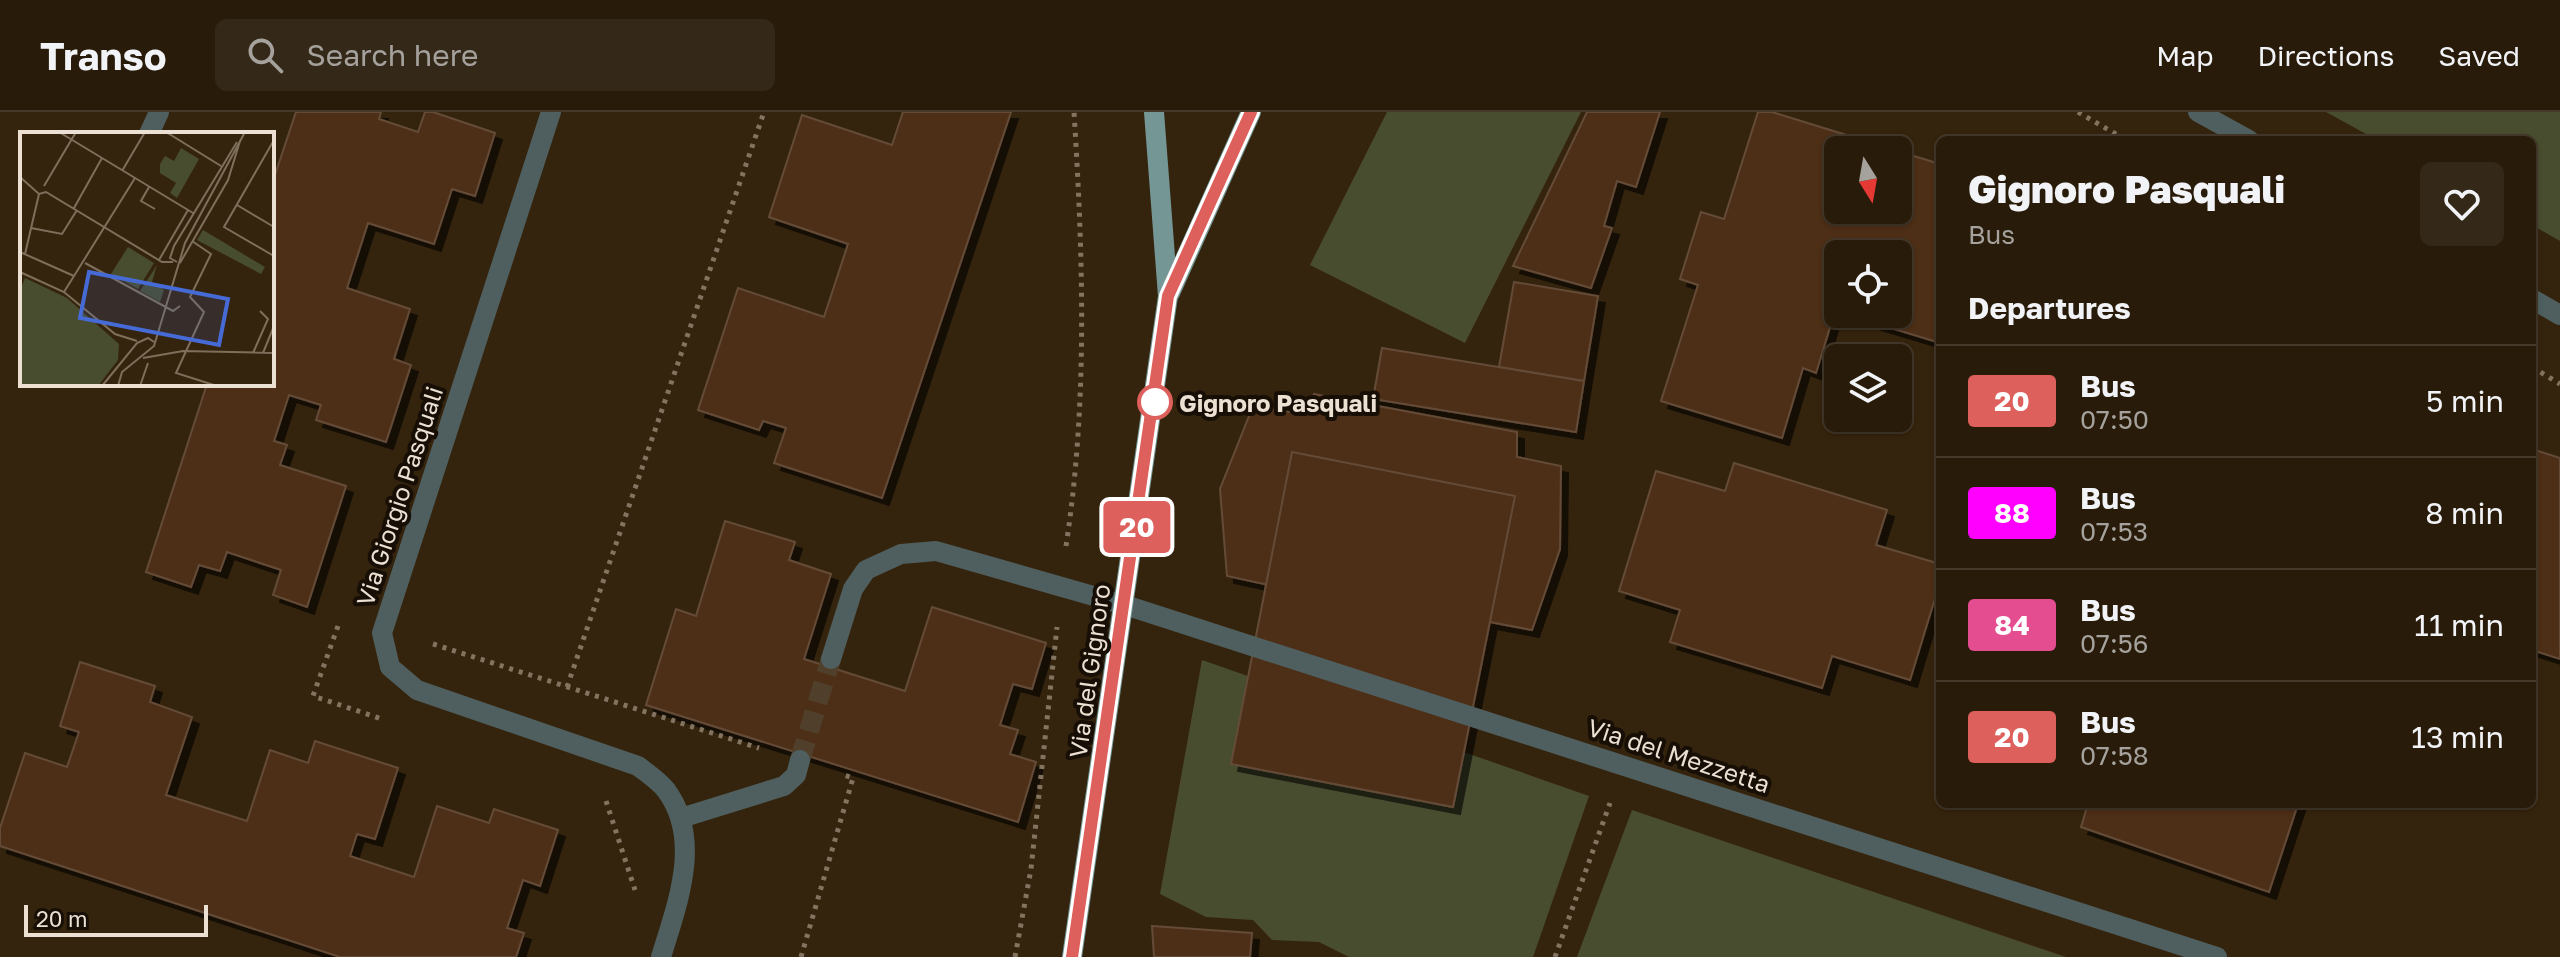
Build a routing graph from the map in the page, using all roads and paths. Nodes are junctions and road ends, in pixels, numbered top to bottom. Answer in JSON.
{"nodes":[{"id":1,"x":159,"y":112,"type":"edge"},
{"id":2,"x":551,"y":112,"type":"edge"},
{"id":3,"x":764,"y":112,"type":"edge"},
{"id":4,"x":1074,"y":112,"type":"edge"},
{"id":5,"x":1154,"y":112,"type":"edge"},
{"id":6,"x":1251,"y":112,"type":"edge"},
{"id":7,"x":2078,"y":112,"type":"edge"},
{"id":8,"x":2198,"y":112,"type":"edge"},
{"id":9,"x":150,"y":132,"type":"edge"},
{"id":10,"x":2119,"y":136,"type":"edge"},
{"id":11,"x":2242,"y":136,"type":"edge"},
{"id":12,"x":1168,"y":296,"type":"junction"},
{"id":13,"x":2536,"y":301,"type":"edge"},
{"id":14,"x":2560,"y":315,"type":"edge"},
{"id":15,"x":2536,"y":369,"type":"edge"},
{"id":16,"x":2560,"y":384,"type":"edge"},
{"id":17,"x":1067,"y":537,"type":"dead end"},
{"id":18,"x":1125,"y":605,"type":"junction"},
{"id":19,"x":340,"y":621,"type":"dead end"},
{"id":20,"x":427,"y":643,"type":"dead end"},
{"id":21,"x":831,"y":659,"type":"tunnel mouth"},
{"id":22,"x":1056,"y":662,"type":"dead end"},
{"id":23,"x":567,"y":687,"type":"junction"},
{"id":24,"x":386,"y":720,"type":"dead end"},
{"id":25,"x":800,"y":760,"type":"junction"},
{"id":26,"x":1623,"y":764,"type":"junction"},
{"id":27,"x":604,"y":793,"type":"dead end"},
{"id":28,"x":681,"y":818,"type":"junction"},
{"id":29,"x":636,"y":893,"type":"dead end"},
{"id":30,"x":661,"y":957,"type":"edge"},
{"id":31,"x":801,"y":957,"type":"edge"},
{"id":32,"x":1015,"y":957,"type":"edge"},
{"id":33,"x":1072,"y":957,"type":"edge"},
{"id":34,"x":1555,"y":957,"type":"edge"},
{"id":35,"x":2217,"y":957,"type":"edge"}],
"edges":[{"from":1,"to":9,"type":"street"},
{"from":2,"to":28,"type":"street","name":"Via Giorgio Pasquali"},
{"from":3,"to":23,"type":"path"},
{"from":4,"to":17,"type":"path"},
{"from":5,"to":12,"type":"main road","name":"Via del Gignoro"},
{"from":6,"to":12,"type":"main road","name":"Via del Gignoro"},
{"from":7,"to":10,"type":"path"},
{"from":8,"to":11,"type":"street"},
{"from":12,"to":18,"type":"main road","name":"Via del Gignoro"},
{"from":13,"to":14,"type":"street"},
{"from":15,"to":16,"type":"path"},
{"from":18,"to":21,"type":"street"},
{"from":18,"to":26,"type":"street","name":"Via del Mezzetta"},
{"from":18,"to":33,"type":"main road","name":"Via del Gignoro"},
{"from":19,"to":24,"type":"path"},
{"from":20,"to":23,"type":"path"},
{"from":22,"to":32,"type":"path"},
{"from":23,"to":25,"type":"path"},
{"from":25,"to":28,"type":"street"},
{"from":25,"to":31,"type":"path"},
{"from":26,"to":34,"type":"path"},
{"from":26,"to":35,"type":"street","name":"Via del Mezzetta"},
{"from":27,"to":29,"type":"path"},
{"from":28,"to":30,"type":"street","name":"Via Giorgio Pasquali"}]}
